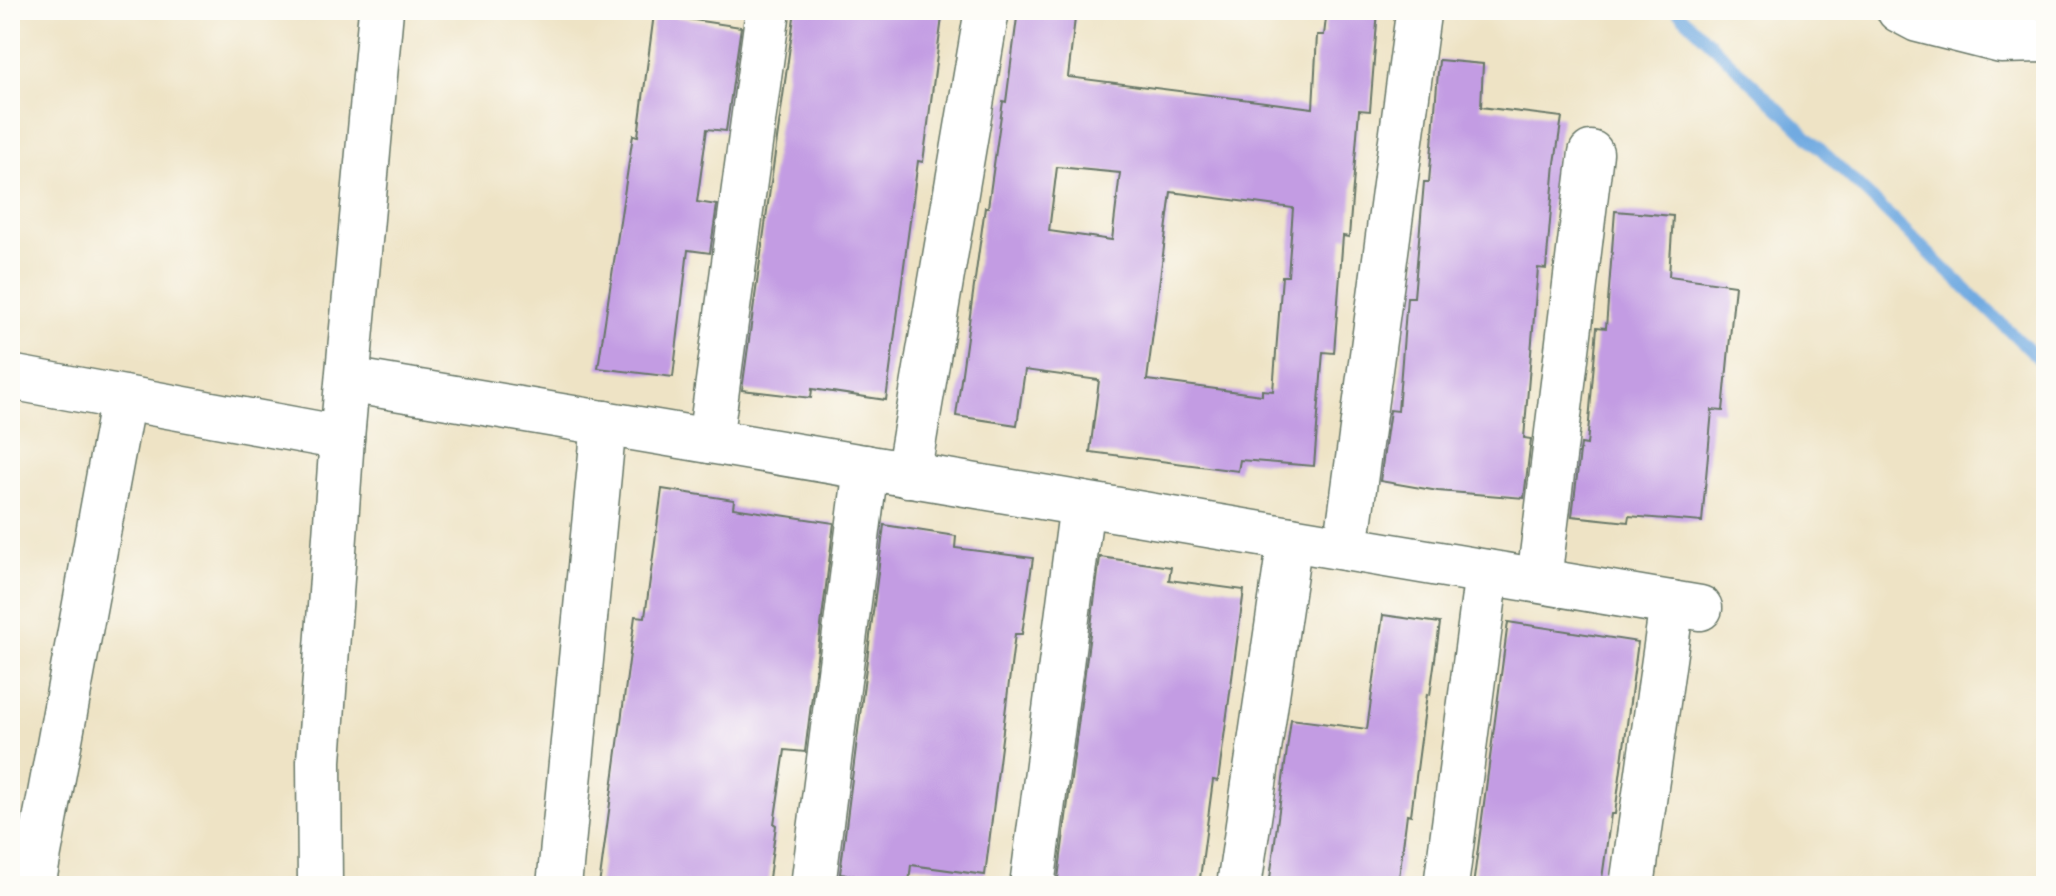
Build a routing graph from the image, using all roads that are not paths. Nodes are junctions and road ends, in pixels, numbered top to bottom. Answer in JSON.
{"nodes":[{"id":1,"x":381,"y":10,"type":"edge"},
{"id":2,"x":768,"y":10,"type":"edge"},
{"id":3,"x":987,"y":10,"type":"edge"},
{"id":4,"x":1899,"y":10,"type":"edge"},
{"id":5,"x":1418,"y":14,"type":"dead end"},
{"id":6,"x":2046,"y":40,"type":"edge"},
{"id":7,"x":1591,"y":153,"type":"dead end"},
{"id":8,"x":10,"y":377,"type":"edge"},
{"id":9,"x":348,"y":380,"type":"junction"},
{"id":10,"x":123,"y":398,"type":"junction"},
{"id":11,"x":604,"y":423,"type":"junction"},
{"id":12,"x":342,"y":438,"type":"junction"},
{"id":13,"x":710,"y":441,"type":"junction"},
{"id":14,"x":866,"y":467,"type":"junction"},
{"id":15,"x":908,"y":475,"type":"junction"},
{"id":16,"x":1082,"y":504,"type":"junction"},
{"id":17,"x":1290,"y":539,"type":"junction"},
{"id":18,"x":1346,"y":548,"type":"junction"},
{"id":19,"x":1487,"y":572,"type":"junction"},
{"id":20,"x":1539,"y":580,"type":"junction"},
{"id":21,"x":33,"y":886,"type":"edge"},
{"id":22,"x":320,"y":886,"type":"edge"},
{"id":23,"x":559,"y":886,"type":"edge"},
{"id":24,"x":813,"y":886,"type":"edge"},
{"id":25,"x":1032,"y":886,"type":"edge"},
{"id":26,"x":1239,"y":886,"type":"edge"},
{"id":27,"x":1446,"y":886,"type":"edge"},
{"id":28,"x":1632,"y":886,"type":"edge"}],
"edges":[{"from":1,"to":9,"type":"street"},
{"from":2,"to":13,"type":"street"},
{"from":3,"to":15,"type":"street"},
{"from":4,"to":6,"type":"street"},
{"from":5,"to":18,"type":"street"},
{"from":7,"to":20,"type":"street"},
{"from":8,"to":10,"type":"street"},
{"from":9,"to":11,"type":"street"},
{"from":9,"to":12,"type":"street"},
{"from":10,"to":12,"type":"street"},
{"from":10,"to":21,"type":"street"},
{"from":11,"to":13,"type":"street"},
{"from":11,"to":23,"type":"street"},
{"from":12,"to":22,"type":"street"},
{"from":13,"to":14,"type":"street"},
{"from":14,"to":15,"type":"street"},
{"from":14,"to":24,"type":"street"},
{"from":15,"to":16,"type":"street"},
{"from":16,"to":17,"type":"street"},
{"from":16,"to":25,"type":"street"},
{"from":17,"to":18,"type":"street"},
{"from":17,"to":26,"type":"street"},
{"from":18,"to":19,"type":"street"},
{"from":19,"to":20,"type":"street"},
{"from":19,"to":27,"type":"street"},
{"from":20,"to":28,"type":"street"}]}
